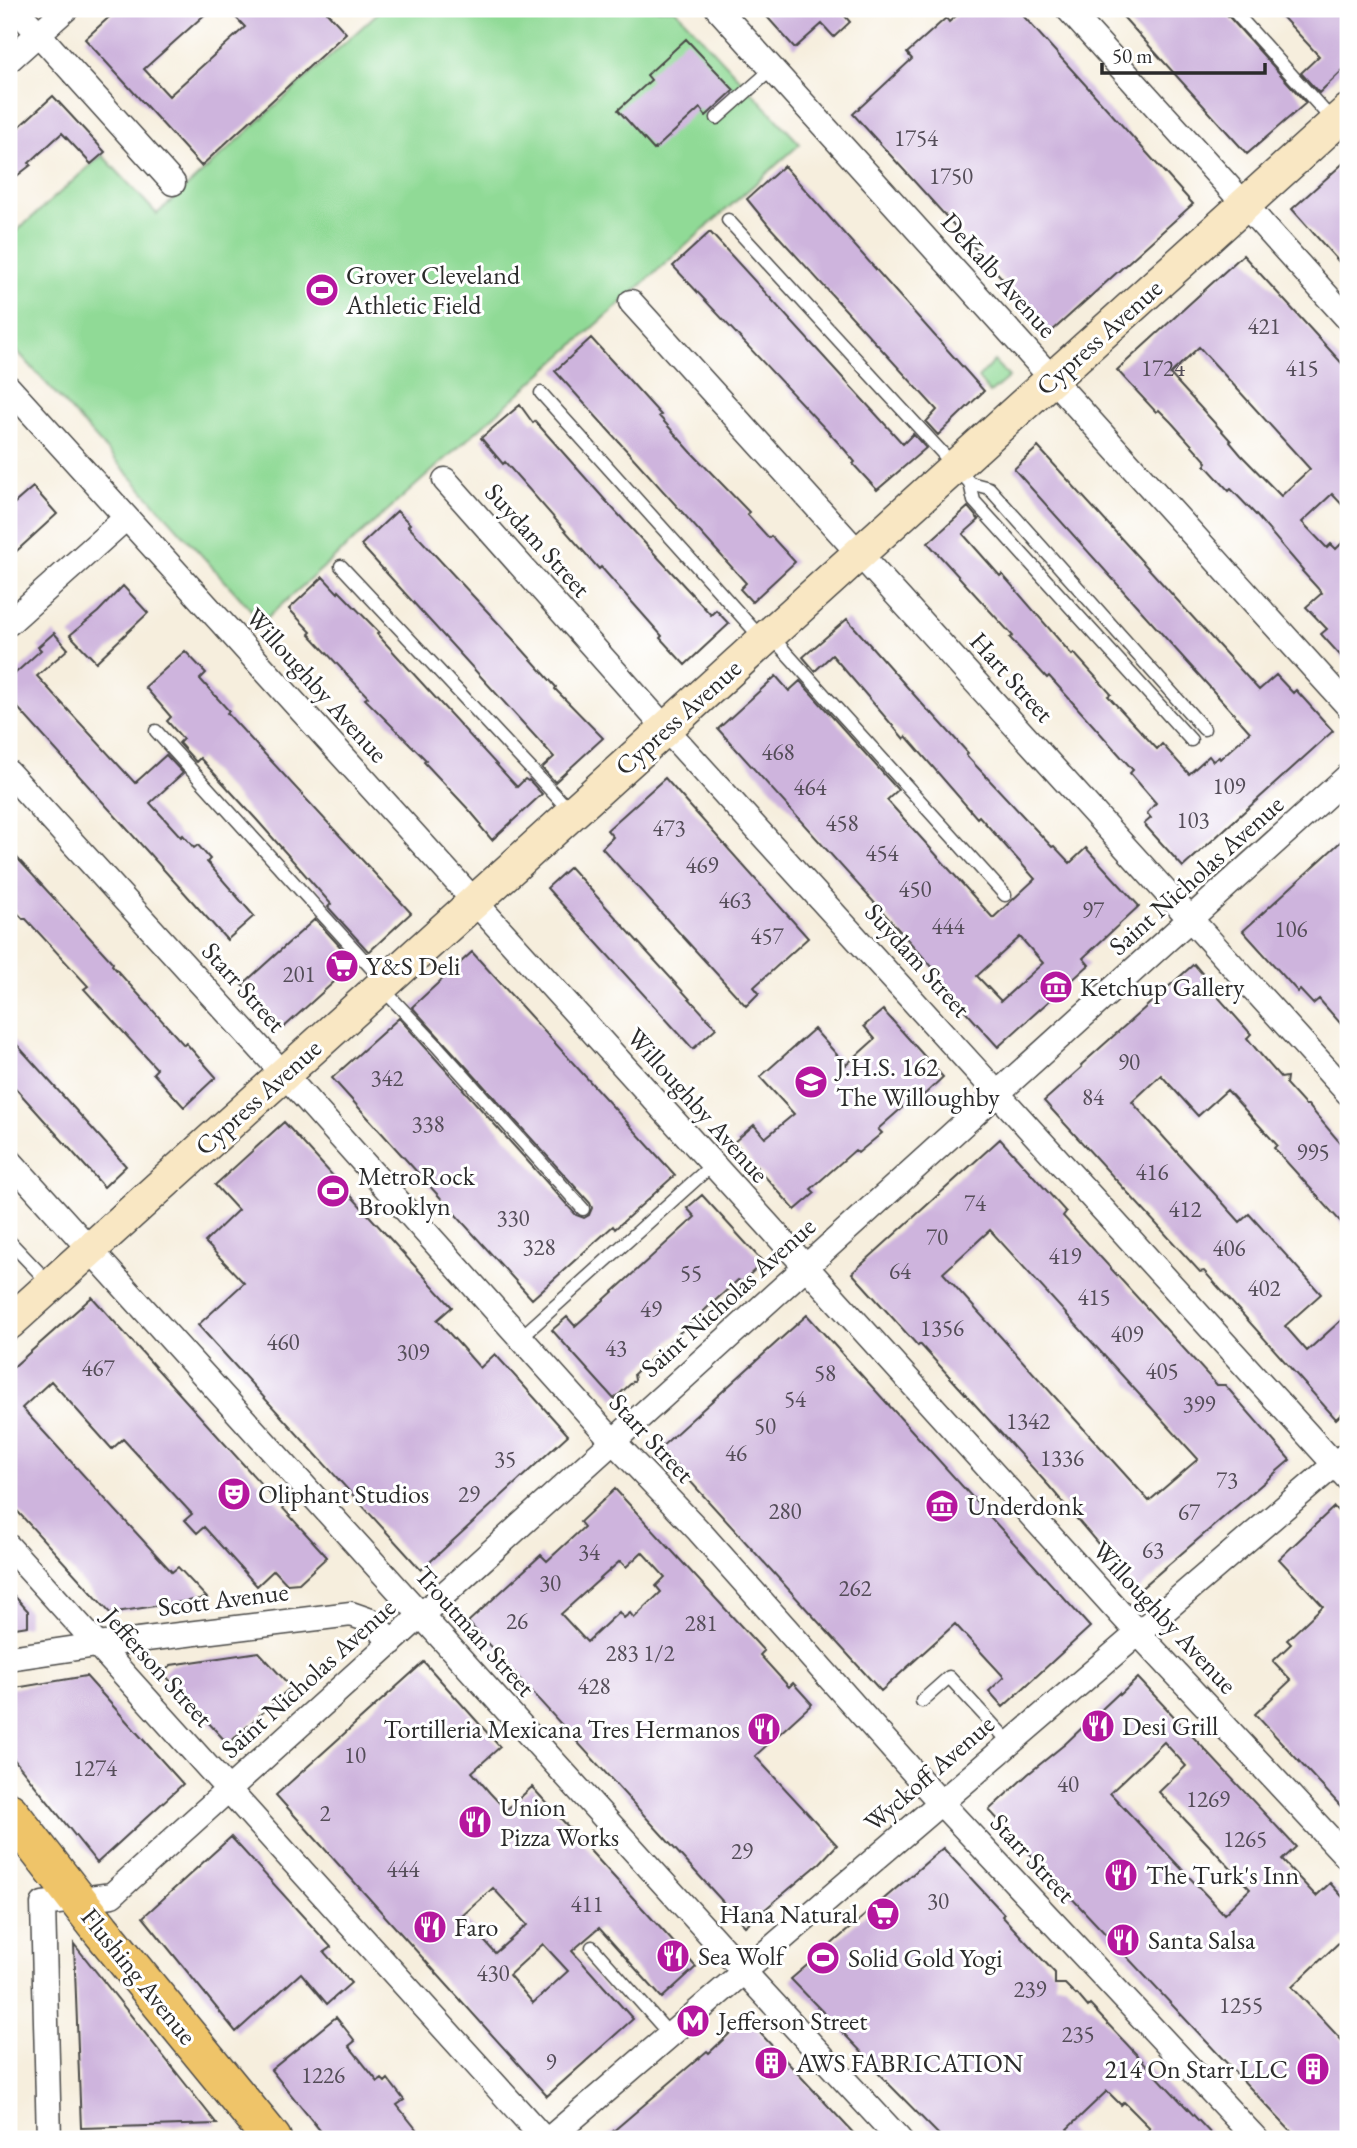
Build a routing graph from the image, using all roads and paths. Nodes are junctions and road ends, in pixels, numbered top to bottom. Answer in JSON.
{"nodes":[{"id":1,"x":16,"y":9,"type":"edge"},
{"id":2,"x":66,"y":9,"type":"edge"},
{"id":3,"x":718,"y":9,"type":"edge"},
{"id":4,"x":1068,"y":9,"type":"edge"},
{"id":5,"x":1232,"y":9,"type":"edge"},
{"id":6,"x":38,"y":34,"type":"junction"},
{"id":7,"x":9,"y":61,"type":"edge"},
{"id":8,"x":772,"y":69,"type":"junction"},
{"id":9,"x":1342,"y":117,"type":"edge"},
{"id":10,"x":717,"y":118,"type":"dead end"},
{"id":11,"x":173,"y":183,"type":"dead end"},
{"id":12,"x":1245,"y":204,"type":"junction"},
{"id":13,"x":728,"y":220,"type":"dead end"},
{"id":14,"x":631,"y":302,"type":"dead end"},
{"id":15,"x":1348,"y":318,"type":"edge"},
{"id":16,"x":1053,"y":379,"type":"junction"},
{"id":17,"x":9,"y":388,"type":"edge"},
{"id":18,"x":541,"y":393,"type":"dead end"},
{"id":19,"x":963,"y":475,"type":"junction"},
{"id":20,"x":445,"y":480,"type":"dead end"},
{"id":21,"x":126,"y":518,"type":"junction"},
{"id":22,"x":860,"y":554,"type":"junction"},
{"id":23,"x":341,"y":566,"type":"dead end"},
{"id":24,"x":9,"y":623,"type":"edge"},
{"id":25,"x":766,"y":637,"type":"junction"},
{"id":26,"x":1348,"y":706,"type":"edge"},
{"id":27,"x":666,"y":728,"type":"junction"},
{"id":28,"x":1204,"y":729,"type":"dead end"},
{"id":29,"x":156,"y":731,"type":"dead end"},
{"id":30,"x":1191,"y":740,"type":"dead end"},
{"id":31,"x":9,"y":773,"type":"edge"},
{"id":32,"x":1348,"y":776,"type":"edge"},
{"id":33,"x":572,"y":813,"type":"junction"},
{"id":34,"x":1005,"y":895,"type":"dead end"},
{"id":35,"x":474,"y":901,"type":"junction"},
{"id":36,"x":1191,"y":919,"type":"junction"},
{"id":37,"x":382,"y":985,"type":"junction"},
{"id":38,"x":283,"y":1074,"type":"junction"},
{"id":39,"x":998,"y":1093,"type":"junction"},
{"id":40,"x":1348,"y":1093,"type":"edge"},
{"id":41,"x":9,"y":1161,"type":"edge"},
{"id":42,"x":712,"y":1165,"type":"junction"},
{"id":43,"x":583,"y":1209,"type":"dead end"},
{"id":44,"x":9,"y":1241,"type":"edge"},
{"id":45,"x":90,"y":1249,"type":"junction"},
{"id":46,"x":806,"y":1267,"type":"junction"},
{"id":47,"x":50,"y":1285,"type":"junction"},
{"id":48,"x":9,"y":1322,"type":"edge"},
{"id":49,"x":521,"y":1337,"type":"junction"},
{"id":50,"x":613,"y":1441,"type":"junction"},
{"id":51,"x":1344,"y":1465,"type":"edge"},
{"id":52,"x":9,"y":1547,"type":"edge"},
{"id":53,"x":421,"y":1616,"type":"junction"},
{"id":54,"x":1138,"y":1633,"type":"junction"},
{"id":55,"x":391,"y":1643,"type":"junction"},
{"id":56,"x":97,"y":1645,"type":"junction"},
{"id":57,"x":9,"y":1658,"type":"edge"},
{"id":58,"x":922,"y":1701,"type":"dead end"},
{"id":59,"x":1010,"y":1743,"type":"junction"},
{"id":60,"x":228,"y":1790,"type":"junction"},
{"id":61,"x":940,"y":1802,"type":"junction"},
{"id":62,"x":9,"y":1812,"type":"edge"},
{"id":63,"x":1348,"y":1858,"type":"edge"},
{"id":64,"x":77,"y":1899,"type":"junction"},
{"id":65,"x":592,"y":1947,"type":"dead end"},
{"id":66,"x":744,"y":1972,"type":"junction"},
{"id":67,"x":670,"y":2035,"type":"junction"},
{"id":68,"x":269,"y":2138,"type":"edge"},
{"id":69,"x":49,"y":2139,"type":"edge"},
{"id":70,"x":547,"y":2139,"type":"edge"},
{"id":71,"x":899,"y":2139,"type":"edge"},
{"id":72,"x":1256,"y":2139,"type":"edge"}],
"edges":[{"from":1,"to":6,"type":"street"},
{"from":2,"to":6,"type":"street"},
{"from":3,"to":8,"type":"street","name":"DeKalb Avenue"},
{"from":4,"to":12,"type":"street"},
{"from":5,"to":9,"type":"lane"},
{"from":6,"to":7,"type":"street"},
{"from":6,"to":11,"type":"street"},
{"from":8,"to":10,"type":"lane"},
{"from":8,"to":16,"type":"street","name":"DeKalb Avenue"},
{"from":9,"to":12,"type":"main road","name":"Cypress Avenue"},
{"from":12,"to":15,"type":"street"},
{"from":12,"to":16,"type":"main road","name":"Cypress Avenue"},
{"from":13,"to":19,"type":"lane"},
{"from":14,"to":22,"type":"street","name":"Hart Street"},
{"from":16,"to":19,"type":"main road","name":"Cypress Avenue"},
{"from":16,"to":26,"type":"street","name":"DeKalb Avenue"},
{"from":17,"to":21,"type":"street","name":"Willoughby Avenue"},
{"from":18,"to":25,"type":"lane"},
{"from":19,"to":22,"type":"main road","name":"Cypress Avenue"},
{"from":19,"to":28,"type":"lane"},
{"from":19,"to":30,"type":"lane"},
{"from":20,"to":27,"type":"street","name":"Suydam Street"},
{"from":21,"to":24,"type":"street"},
{"from":21,"to":35,"type":"street","name":"Willoughby Avenue"},
{"from":22,"to":25,"type":"main road","name":"Cypress Avenue"},
{"from":22,"to":36,"type":"street","name":"Hart Street"},
{"from":23,"to":33,"type":"lane"},
{"from":25,"to":27,"type":"main road","name":"Cypress Avenue"},
{"from":25,"to":34,"type":"lane"},
{"from":27,"to":33,"type":"main road","name":"Cypress Avenue"},
{"from":27,"to":39,"type":"street","name":"Suydam Street"},
{"from":29,"to":37,"type":"lane"},
{"from":31,"to":38,"type":"street","name":"Starr Street"},
{"from":32,"to":36,"type":"street","name":"Saint Nicholas Avenue"},
{"from":33,"to":35,"type":"main road","name":"Cypress Avenue"},
{"from":35,"to":37,"type":"main road","name":"Cypress Avenue"},
{"from":35,"to":42,"type":"street","name":"Willoughby Avenue"},
{"from":36,"to":39,"type":"street","name":"Saint Nicholas Avenue"},
{"from":36,"to":40,"type":"street","name":"Hart Street"},
{"from":37,"to":38,"type":"main road","name":"Cypress Avenue"},
{"from":37,"to":43,"type":"lane"},
{"from":38,"to":45,"type":"main road","name":"Cypress Avenue"},
{"from":38,"to":49,"type":"street","name":"Starr Street"},
{"from":39,"to":46,"type":"street","name":"Saint Nicholas Avenue"},
{"from":39,"to":51,"type":"street","name":"Suydam Street"},
{"from":41,"to":45,"type":"street","name":"Troutman Street"},
{"from":42,"to":46,"type":"street","name":"Willoughby Avenue"},
{"from":42,"to":49,"type":"lane"},
{"from":44,"to":47,"type":"lane"},
{"from":45,"to":47,"type":"main road","name":"Cypress Avenue"},
{"from":45,"to":53,"type":"street","name":"Troutman Street"},
{"from":46,"to":50,"type":"street","name":"Saint Nicholas Avenue"},
{"from":46,"to":54,"type":"street","name":"Willoughby Avenue"},
{"from":47,"to":48,"type":"main road","name":"Cypress Avenue"},
{"from":49,"to":50,"type":"street","name":"Starr Street"},
{"from":50,"to":53,"type":"street","name":"Saint Nicholas Avenue"},
{"from":50,"to":61,"type":"street","name":"Starr Street"},
{"from":51,"to":54,"type":"street","name":"Wyckoff Avenue"},
{"from":52,"to":56,"type":"street","name":"Jefferson Street"},
{"from":53,"to":55,"type":"street","name":"Saint Nicholas Avenue"},
{"from":53,"to":66,"type":"street","name":"Troutman Street"},
{"from":54,"to":59,"type":"street","name":"Wyckoff Avenue"},
{"from":54,"to":63,"type":"street","name":"Willoughby Avenue"},
{"from":55,"to":56,"type":"street","name":"Scott Avenue"},
{"from":55,"to":60,"type":"street","name":"Saint Nicholas Avenue"},
{"from":56,"to":57,"type":"street","name":"Scott Avenue"},
{"from":56,"to":60,"type":"street","name":"Jefferson Street"},
{"from":58,"to":59,"type":"lane"},
{"from":59,"to":61,"type":"street","name":"Wyckoff Avenue"},
{"from":60,"to":64,"type":"street","name":"Saint Nicholas Avenue"},
{"from":60,"to":70,"type":"street","name":"Jefferson Street"},
{"from":61,"to":66,"type":"street","name":"Wyckoff Avenue"},
{"from":61,"to":72,"type":"street","name":"Starr Street"},
{"from":62,"to":64,"type":"main road","name":"Flushing Avenue"},
{"from":64,"to":68,"type":"main road","name":"Flushing Avenue"},
{"from":64,"to":69,"type":"street","name":"Saint Nicholas Avenue"},
{"from":65,"to":67,"type":"lane"},
{"from":66,"to":67,"type":"street","name":"Wyckoff Avenue"},
{"from":66,"to":71,"type":"street","name":"Troutman Street"},
{"from":67,"to":70,"type":"street","name":"Wyckoff Avenue"}]}
